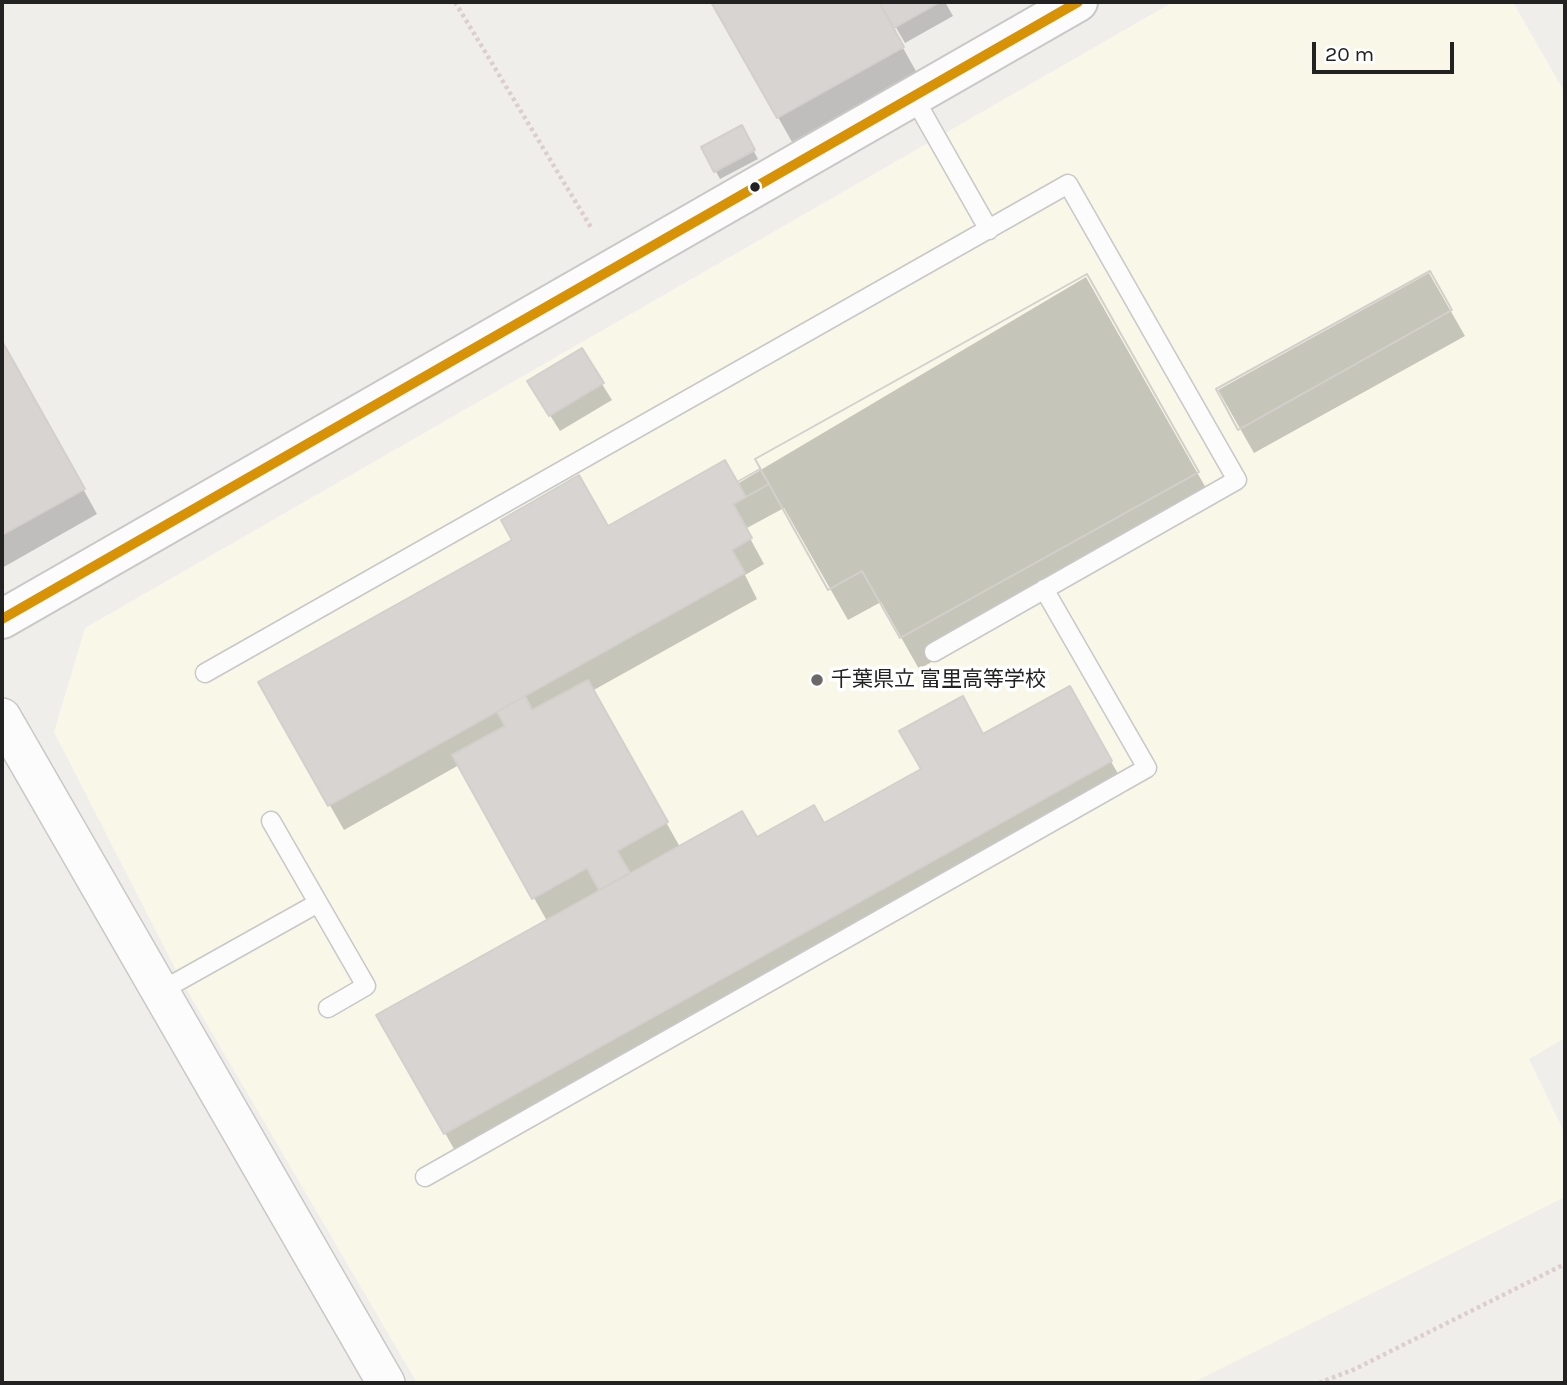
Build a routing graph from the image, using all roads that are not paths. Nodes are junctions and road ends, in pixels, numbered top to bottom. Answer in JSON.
{"nodes":[{"id":1,"x":1078,"y":2,"type":"edge"},
{"id":2,"x":913,"y":96,"type":"junction"},
{"id":3,"x":989,"y":230,"type":"junction"},
{"id":4,"x":1044,"y":589,"type":"junction"},
{"id":5,"x":2,"y":619,"type":"edge"},
{"id":6,"x":934,"y":652,"type":"dead end"},
{"id":7,"x":205,"y":673,"type":"dead end"},
{"id":8,"x":2,"y":717,"type":"edge"},
{"id":9,"x":271,"y":821,"type":"dead end"},
{"id":10,"x":318,"y":903,"type":"junction"},
{"id":11,"x":159,"y":992,"type":"junction"},
{"id":12,"x":328,"y":1008,"type":"dead end"},
{"id":13,"x":425,"y":1177,"type":"dead end"},
{"id":14,"x":386,"y":1383,"type":"edge"}],
"edges":[{"from":1,"to":2,"type":"street"},
{"from":2,"to":3,"type":"lane"},
{"from":2,"to":5,"type":"street"},
{"from":3,"to":4,"type":"lane"},
{"from":3,"to":7,"type":"lane"},
{"from":4,"to":6,"type":"lane"},
{"from":4,"to":13,"type":"lane"},
{"from":8,"to":11,"type":"street"},
{"from":9,"to":10,"type":"lane"},
{"from":10,"to":11,"type":"lane"},
{"from":10,"to":12,"type":"lane"},
{"from":11,"to":14,"type":"street"}]}
